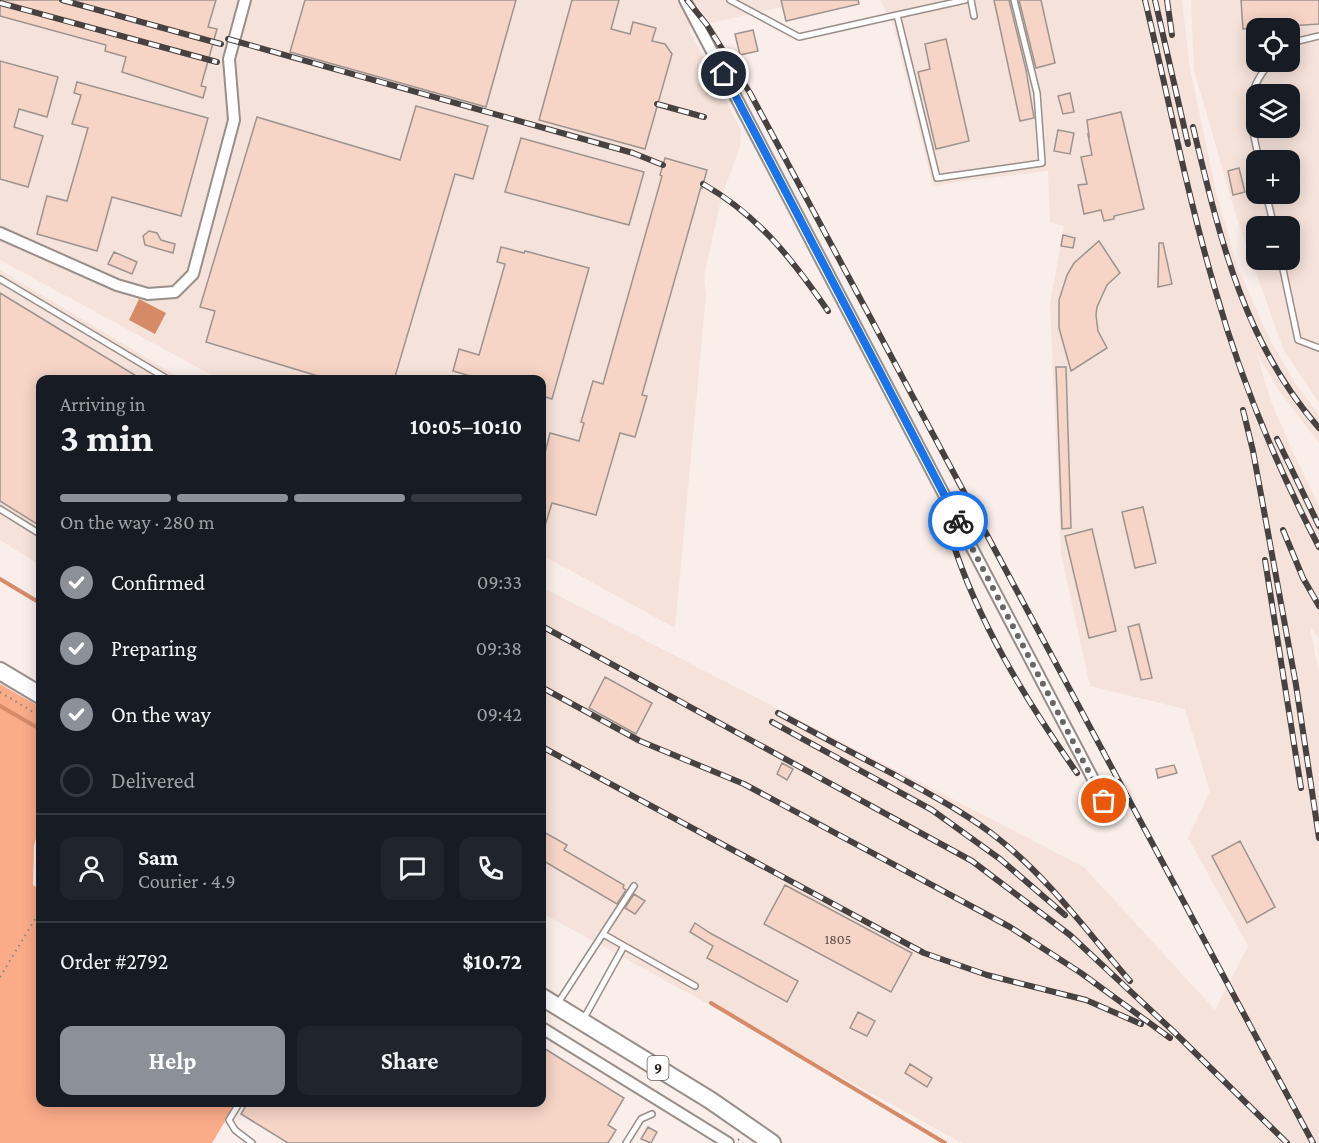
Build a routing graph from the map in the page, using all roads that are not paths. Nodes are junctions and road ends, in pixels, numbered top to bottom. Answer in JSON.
{"nodes":[{"id":1,"x":245,"y":0,"type":"edge"},
{"id":2,"x":685,"y":0,"type":"edge"},
{"id":3,"x":730,"y":0,"type":"edge"},
{"id":4,"x":965,"y":0,"type":"edge"},
{"id":5,"x":971,"y":0,"type":"edge"},
{"id":6,"x":1014,"y":0,"type":"edge"},
{"id":7,"x":897,"y":15,"type":"junction"},
{"id":8,"x":974,"y":16,"type":"dead end"},
{"id":9,"x":1319,"y":36,"type":"edge"},
{"id":10,"x":1300,"y":41,"type":"edge"},
{"id":11,"x":1261,"y":72,"type":"edge"},
{"id":12,"x":1257,"y":150,"type":"edge"},
{"id":13,"x":0,"y":233,"type":"edge"},
{"id":14,"x":1283,"y":270,"type":"edge"},
{"id":15,"x":0,"y":279,"type":"edge"},
{"id":16,"x":1319,"y":348,"type":"edge"},
{"id":17,"x":161,"y":375,"type":"edge"},
{"id":18,"x":0,"y":509,"type":"edge"},
{"id":19,"x":36,"y":532,"type":"edge"},
{"id":20,"x":0,"y":671,"type":"edge"},
{"id":21,"x":36,"y":693,"type":"edge"},
{"id":22,"x":1104,"y":801,"type":"dead end"},
{"id":23,"x":634,"y":886,"type":"dead end"},
{"id":24,"x":603,"y":934,"type":"junction"},
{"id":25,"x":624,"y":946,"type":"junction"},
{"id":26,"x":695,"y":986,"type":"dead end"},
{"id":27,"x":548,"y":1002,"type":"edge"},
{"id":28,"x":582,"y":1022,"type":"junction"},
{"id":29,"x":546,"y":1030,"type":"edge"},
{"id":30,"x":237,"y":1107,"type":"edge"},
{"id":31,"x":652,"y":1113,"type":"dead end"},
{"id":32,"x":252,"y":1143,"type":"edge"},
{"id":33,"x":626,"y":1143,"type":"edge"},
{"id":34,"x":728,"y":1143,"type":"edge"},
{"id":35,"x":772,"y":1143,"type":"edge"}],
"edges":[{"from":1,"to":13,"type":"street"},
{"from":2,"to":22,"type":"street"},
{"from":3,"to":7,"type":"lane"},
{"from":4,"to":7,"type":"lane"},
{"from":5,"to":8,"type":"lane"},
{"from":6,"to":7,"type":"lane"},
{"from":9,"to":10,"type":"lane"},
{"from":11,"to":12,"type":"lane"},
{"from":14,"to":16,"type":"lane"},
{"from":15,"to":17,"type":"lane"},
{"from":18,"to":19,"type":"lane"},
{"from":20,"to":21,"type":"main road"},
{"from":23,"to":24,"type":"lane"},
{"from":24,"to":25,"type":"lane"},
{"from":24,"to":27,"type":"lane"},
{"from":25,"to":26,"type":"lane"},
{"from":25,"to":28,"type":"lane"},
{"from":27,"to":28,"type":"main road","number":"9"},
{"from":28,"to":35,"type":"main road","number":"9"},
{"from":29,"to":34,"type":"street"},
{"from":30,"to":32,"type":"lane"},
{"from":31,"to":33,"type":"lane"}]}
